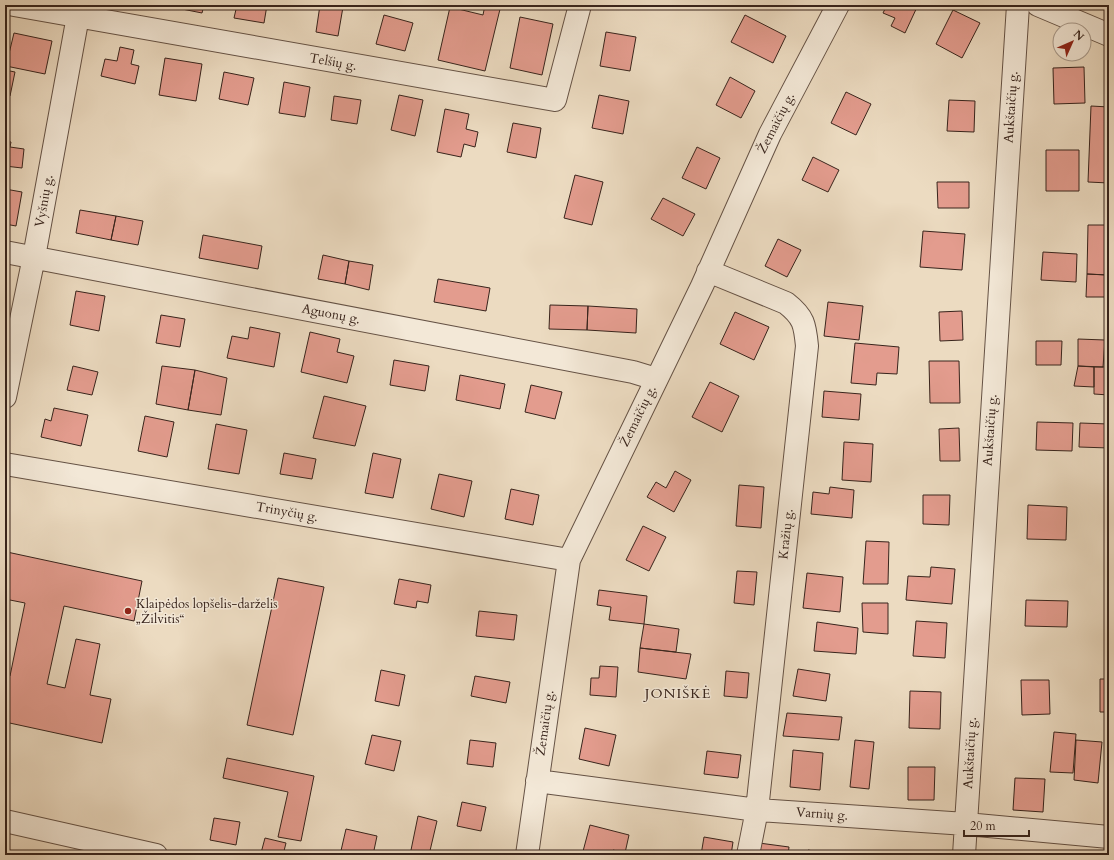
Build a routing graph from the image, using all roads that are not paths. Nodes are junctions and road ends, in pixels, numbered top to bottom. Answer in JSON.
{"nodes":[{"id":1,"x":14,"y":5,"type":"edge"},
{"id":2,"x":580,"y":5,"type":"edge"},
{"id":3,"x":838,"y":5,"type":"edge"},
{"id":4,"x":1018,"y":5,"type":"edge"},
{"id":5,"x":1038,"y":5,"type":"edge"},
{"id":6,"x":78,"y":11,"type":"edge"},
{"id":7,"x":1109,"y":35,"type":"edge"},
{"id":8,"x":5,"y":252,"type":"edge"},
{"id":9,"x":34,"y":257,"type":"junction"},
{"id":10,"x":708,"y":271,"type":"junction"},
{"id":11,"x":656,"y":380,"type":"junction"},
{"id":12,"x":5,"y":397,"type":"edge"},
{"id":13,"x":5,"y":464,"type":"edge"},
{"id":14,"x":568,"y":560,"type":"junction"},
{"id":15,"x":536,"y":781,"type":"junction"},
{"id":16,"x":757,"y":810,"type":"junction"},
{"id":17,"x":5,"y":821,"type":"edge"},
{"id":18,"x":966,"y":824,"type":"junction"},
{"id":19,"x":1109,"y":837,"type":"edge"},
{"id":20,"x":156,"y":855,"type":"edge"},
{"id":21,"x":527,"y":855,"type":"edge"},
{"id":22,"x":748,"y":855,"type":"edge"},
{"id":23,"x":964,"y":855,"type":"edge"}],
"edges":[{"from":1,"to":6,"type":"street","name":"Telšių g."},
{"from":2,"to":6,"type":"street","name":"Telšių g."},
{"from":3,"to":10,"type":"street","name":"Žemaičių g."},
{"from":4,"to":18,"type":"street","name":"Aukštaičių g."},
{"from":5,"to":7,"type":"street"},
{"from":6,"to":9,"type":"street","name":"Vyšnių g."},
{"from":8,"to":9,"type":"street","name":"Aguonų g."},
{"from":9,"to":11,"type":"street","name":"Aguonų g."},
{"from":9,"to":12,"type":"street","name":"Vyšnių g."},
{"from":10,"to":11,"type":"street","name":"Žemaičių g."},
{"from":10,"to":16,"type":"street","name":"Kražių g."},
{"from":11,"to":14,"type":"street","name":"Žemaičių g."},
{"from":13,"to":14,"type":"street","name":"Trinyčių g."},
{"from":14,"to":15,"type":"street","name":"Žemaičių g."},
{"from":15,"to":16,"type":"street","name":"Varnių g."},
{"from":15,"to":21,"type":"street","name":"Žemaičių g."},
{"from":16,"to":18,"type":"street","name":"Varnių g."},
{"from":16,"to":22,"type":"street","name":"Kražių g."},
{"from":17,"to":20,"type":"street"},
{"from":18,"to":19,"type":"street","name":"Varnių g."},
{"from":18,"to":23,"type":"street","name":"Aukštaičių g."}]}
